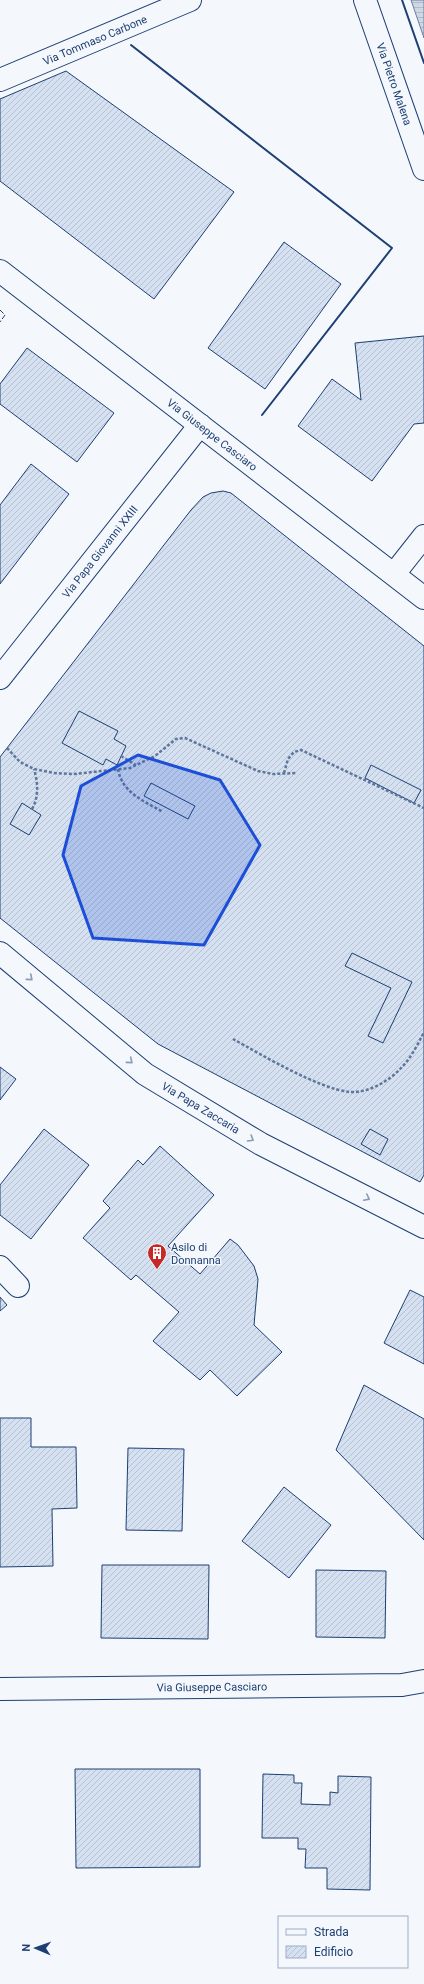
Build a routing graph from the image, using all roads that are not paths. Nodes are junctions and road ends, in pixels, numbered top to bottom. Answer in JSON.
{"nodes":[{"id":1,"x":190,"y":0,"type":"edge"},
{"id":2,"x":365,"y":0,"type":"edge"},
{"id":3,"x":0,"y":80,"type":"edge"},
{"id":4,"x":424,"y":169,"type":"edge"},
{"id":5,"x":0,"y":271,"type":"edge"},
{"id":6,"x":200,"y":425,"type":"junction"},
{"id":7,"x":424,"y":536,"type":"edge"},
{"id":8,"x":394,"y":574,"type":"junction"},
{"id":9,"x":424,"y":598,"type":"edge"},
{"id":10,"x":0,"y":678,"type":"edge"},
{"id":11,"x":0,"y":953,"type":"edge"},
{"id":12,"x":424,"y":1227,"type":"edge"},
{"id":13,"x":0,"y":1267,"type":"edge"},
{"id":14,"x":18,"y":1286,"type":"dead end"},
{"id":15,"x":424,"y":1681,"type":"edge"},
{"id":16,"x":0,"y":1688,"type":"edge"}],
"edges":[{"from":1,"to":3,"type":"street","name":"Via Tommaso Carbone"},
{"from":2,"to":4,"type":"street","name":"Via Pietro Malena"},
{"from":5,"to":6,"type":"street","name":"Via Giuseppe Casciaro"},
{"from":6,"to":8,"type":"street","name":"Via Giuseppe Casciaro"},
{"from":6,"to":10,"type":"street","name":"Via Papa Giovanni XXIII"},
{"from":7,"to":8,"type":"street"},
{"from":8,"to":9,"type":"street","name":"Via Giuseppe Casciaro"},
{"from":11,"to":12,"type":"street","name":"Via Papa Zaccaria","one_way":true},
{"from":13,"to":14,"type":"street"},
{"from":15,"to":16,"type":"street","name":"Via Giuseppe Casciaro"}]}
